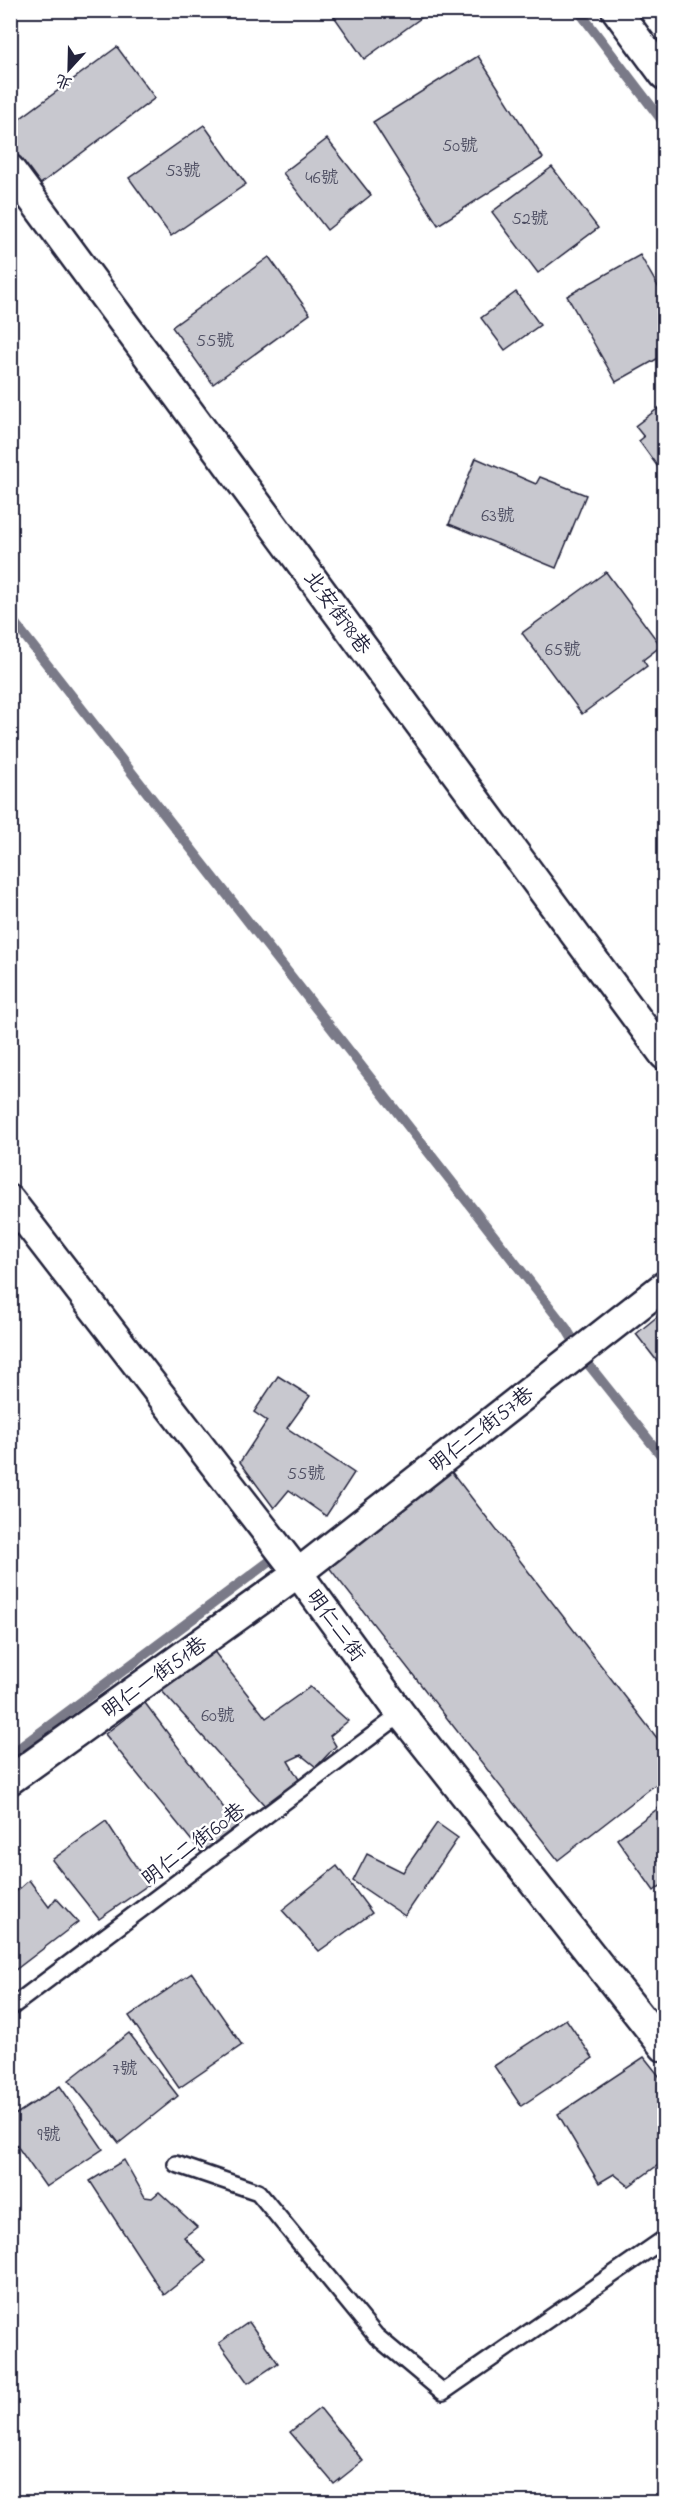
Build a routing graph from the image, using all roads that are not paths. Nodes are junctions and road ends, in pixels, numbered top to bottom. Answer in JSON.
{"nodes":[{"id":1,"x":616,"y":10,"type":"edge"},
{"id":2,"x":664,"y":75,"type":"edge"},
{"id":3,"x":10,"y":169,"type":"edge"},
{"id":4,"x":664,"y":1055,"type":"edge"},
{"id":5,"x":10,"y":1200,"type":"edge"},
{"id":6,"x":664,"y":1286,"type":"edge"},
{"id":7,"x":298,"y":1573,"type":"junction"},
{"id":8,"x":400,"y":1714,"type":"junction"},
{"id":9,"x":10,"y":1780,"type":"edge"},
{"id":10,"x":10,"y":2008,"type":"edge"},
{"id":11,"x":664,"y":2047,"type":"edge"},
{"id":12,"x":176,"y":2164,"type":"dead end"},
{"id":13,"x":664,"y":2239,"type":"edge"}],
"edges":[{"from":1,"to":2,"type":"street"},
{"from":3,"to":4,"type":"street","name":"北安街98巷"},
{"from":5,"to":7,"type":"street","name":"明仁二街"},
{"from":6,"to":7,"type":"street","name":"明仁二街57巷"},
{"from":7,"to":8,"type":"street","name":"明仁二街"},
{"from":7,"to":9,"type":"street","name":"明仁一街51巷"},
{"from":8,"to":10,"type":"lane","name":"明仁二街60巷"},
{"from":8,"to":11,"type":"street","name":"明仁二街"},
{"from":12,"to":13,"type":"lane"}]}
